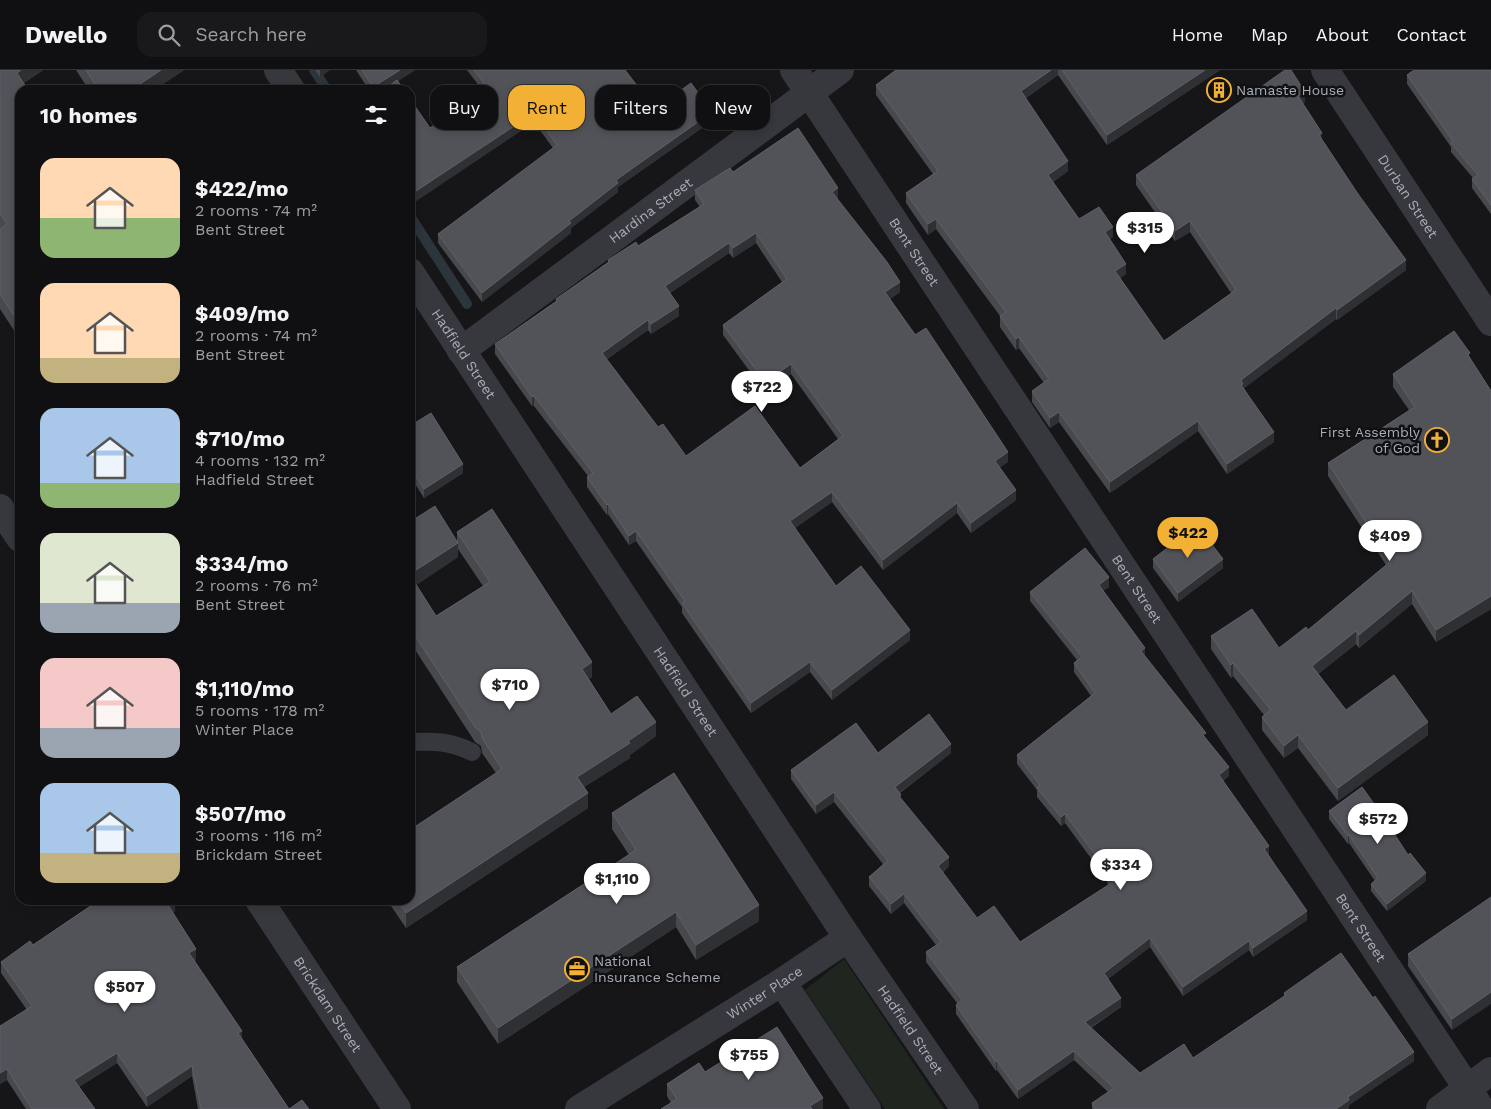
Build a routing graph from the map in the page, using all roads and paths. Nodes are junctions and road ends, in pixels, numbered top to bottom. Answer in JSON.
{"nodes":[{"id":1,"x":278,"y":70,"type":"edge"},
{"id":2,"x":794,"y":70,"type":"edge"},
{"id":3,"x":840,"y":70,"type":"edge"},
{"id":4,"x":1325,"y":70,"type":"edge"},
{"id":5,"x":288,"y":85,"type":"edge"},
{"id":6,"x":810,"y":93,"type":"junction"},
{"id":7,"x":415,"y":280,"type":"edge"},
{"id":8,"x":1491,"y":322,"type":"edge"},
{"id":9,"x":462,"y":352,"type":"junction"},
{"id":10,"x":0,"y":508,"type":"edge"},
{"id":11,"x":15,"y":530,"type":"edge"},
{"id":12,"x":415,"y":742,"type":"edge"},
{"id":13,"x":472,"y":752,"type":"dead end"},
{"id":14,"x":262,"y":905,"type":"edge"},
{"id":15,"x":848,"y":938,"type":"junction"},
{"id":16,"x":782,"y":982,"type":"junction"},
{"id":17,"x":1491,"y":1070,"type":"edge"},
{"id":18,"x":1474,"y":1098,"type":"edge"},
{"id":19,"x":397,"y":1109,"type":"edge"},
{"id":20,"x":579,"y":1109,"type":"edge"},
{"id":21,"x":867,"y":1109,"type":"edge"},
{"id":22,"x":964,"y":1109,"type":"edge"},
{"id":23,"x":1440,"y":1109,"type":"edge"}],
"edges":[{"from":1,"to":5,"type":"street"},
{"from":2,"to":6,"type":"street","name":"Bent Street"},
{"from":3,"to":6,"type":"street","name":"Hardina Street"},
{"from":4,"to":8,"type":"street","name":"Durban Street"},
{"from":6,"to":9,"type":"street","name":"Hardina Street"},
{"from":6,"to":18,"type":"street","name":"Bent Street"},
{"from":7,"to":9,"type":"street","name":"Hadfield Street"},
{"from":9,"to":15,"type":"street","name":"Hadfield Street"},
{"from":10,"to":11,"type":"street"},
{"from":12,"to":13,"type":"lane"},
{"from":14,"to":19,"type":"street","name":"Brickdam Street"},
{"from":15,"to":16,"type":"street","name":"Winter Place"},
{"from":15,"to":22,"type":"street","name":"Hadfield Street"},
{"from":16,"to":20,"type":"street","name":"Winter Place"},
{"from":16,"to":21,"type":"street"},
{"from":17,"to":18,"type":"street"},
{"from":18,"to":23,"type":"street"}]}
